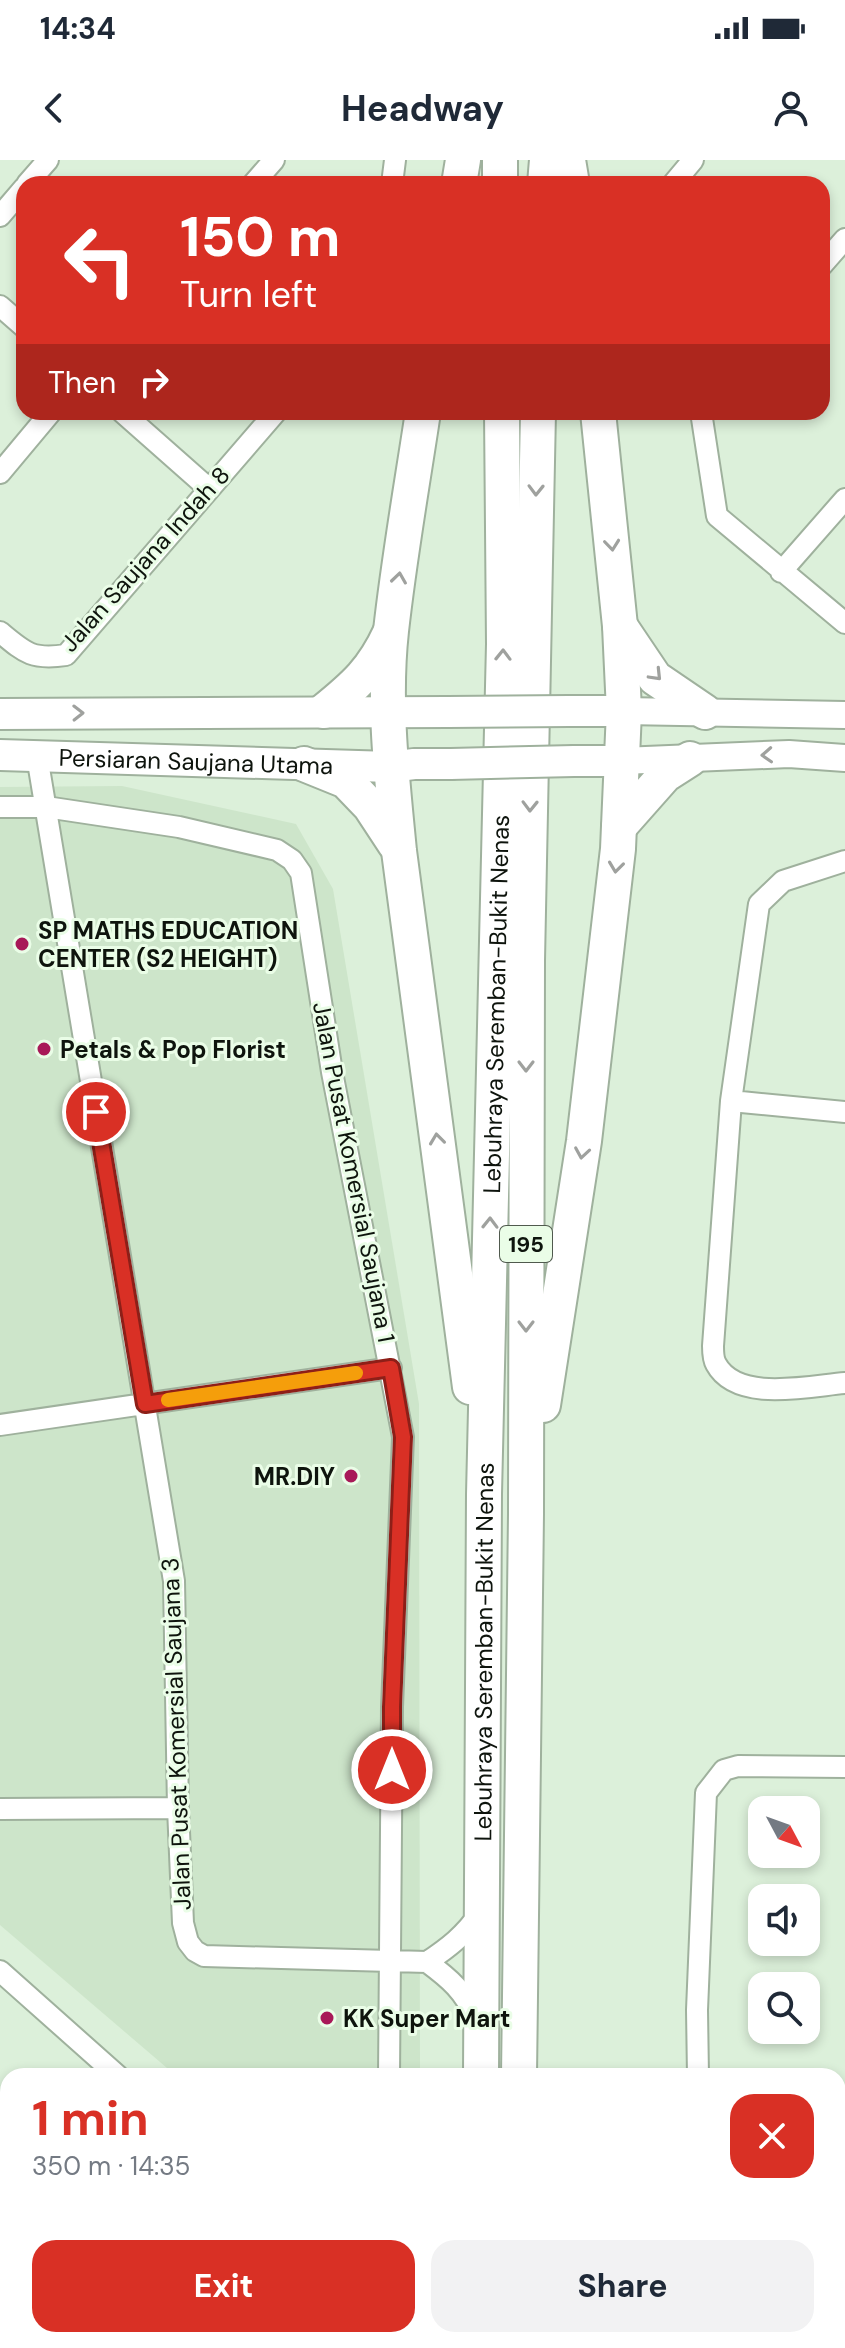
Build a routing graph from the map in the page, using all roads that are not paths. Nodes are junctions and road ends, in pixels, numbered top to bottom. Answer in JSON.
{"nodes":[{"id":1,"x":48,"y":160,"type":"edge"},
{"id":2,"x":274,"y":160,"type":"edge"},
{"id":3,"x":693,"y":160,"type":"edge"},
{"id":4,"x":34,"y":176,"type":"edge"},
{"id":5,"x":260,"y":176,"type":"edge"},
{"id":6,"x":680,"y":176,"type":"edge"},
{"id":7,"x":16,"y":198,"type":"edge"},
{"id":8,"x":0,"y":216,"type":"edge"},
{"id":9,"x":845,"y":239,"type":"edge"},
{"id":10,"x":830,"y":256,"type":"edge"},
{"id":11,"x":0,"y":306,"type":"edge"},
{"id":12,"x":16,"y":320,"type":"edge"},
{"id":13,"x":44,"y":420,"type":"edge"},
{"id":14,"x":131,"y":420,"type":"edge"},
{"id":15,"x":269,"y":420,"type":"edge"},
{"id":16,"x":422,"y":420,"type":"edge"},
{"id":17,"x":502,"y":420,"type":"edge"},
{"id":18,"x":538,"y":420,"type":"edge"},
{"id":19,"x":599,"y":420,"type":"edge"},
{"id":20,"x":702,"y":420,"type":"edge"},
{"id":21,"x":0,"y":473,"type":"edge"},
{"id":22,"x":208,"y":488,"type":"junction"},
{"id":23,"x":845,"y":499,"type":"edge"},
{"id":24,"x":781,"y":572,"type":"junction"},
{"id":25,"x":844,"y":623,"type":"edge"},
{"id":26,"x":620,"y":626,"type":"junction"},
{"id":27,"x":0,"y":632,"type":"edge"},
{"id":28,"x":391,"y":633,"type":"junction"},
{"id":29,"x":324,"y":711,"type":"junction"},
{"id":30,"x":388,"y":711,"type":"junction"},
{"id":31,"x":624,"y":711,"type":"junction"},
{"id":32,"x":705,"y":712,"type":"junction"},
{"id":33,"x":0,"y":714,"type":"edge"},
{"id":34,"x":845,"y":715,"type":"edge"},
{"id":35,"x":0,"y":755,"type":"edge"},
{"id":36,"x":37,"y":756,"type":"junction"},
{"id":37,"x":845,"y":758,"type":"edge"},
{"id":38,"x":690,"y":759,"type":"junction"},
{"id":39,"x":622,"y":761,"type":"junction"},
{"id":40,"x":304,"y":764,"type":"junction"},
{"id":41,"x":390,"y":767,"type":"junction"},
{"id":42,"x":0,"y":807,"type":"edge"},
{"id":43,"x":46,"y":807,"type":"junction"},
{"id":44,"x":619,"y":827,"type":"junction"},
{"id":45,"x":399,"y":851,"type":"junction"},
{"id":46,"x":845,"y":861,"type":"edge"},
{"id":47,"x":731,"y":1101,"type":"junction"},
{"id":48,"x":845,"y":1112,"type":"edge"},
{"id":49,"x":391,"y":1368,"type":"junction"},
{"id":50,"x":845,"y":1383,"type":"edge"},
{"id":51,"x":145,"y":1404,"type":"junction"},
{"id":52,"x":0,"y":1425,"type":"edge"},
{"id":53,"x":484,"y":1494,"type":"junction"},
{"id":54,"x":526,"y":1514,"type":"junction"},
{"id":55,"x":845,"y":1767,"type":"edge"},
{"id":56,"x":178,"y":1808,"type":"junction"},
{"id":57,"x":0,"y":1809,"type":"edge"},
{"id":58,"x":482,"y":1910,"type":"junction"},
{"id":59,"x":391,"y":1961,"type":"junction"},
{"id":60,"x":427,"y":1962,"type":"junction"},
{"id":61,"x":0,"y":1971,"type":"edge"},
{"id":62,"x":481,"y":2029,"type":"junction"},
{"id":63,"x":109,"y":2068,"type":"edge"},
{"id":64,"x":389,"y":2068,"type":"edge"},
{"id":65,"x":481,"y":2068,"type":"edge"},
{"id":66,"x":519,"y":2068,"type":"edge"},
{"id":67,"x":698,"y":2068,"type":"edge"}],
"edges":[{"from":1,"to":4,"type":"street"},
{"from":2,"to":5,"type":"street"},
{"from":3,"to":6,"type":"street"},
{"from":7,"to":8,"type":"street"},
{"from":9,"to":10,"type":"street"},
{"from":11,"to":12,"type":"street"},
{"from":13,"to":21,"type":"street"},
{"from":14,"to":22,"type":"street"},
{"from":15,"to":22,"type":"street","name":"Jalan Saujana Indah 8"},
{"from":28,"to":16,"type":"highway","one_way":true},
{"from":53,"to":17,"type":"highway","name":"Lebuhraya Seremban-Bukit Nenas","number":"195","one_way":true},
{"from":18,"to":54,"type":"highway","name":"Lebuhraya Seremban-Bukit Nenas","number":"195","one_way":true},
{"from":19,"to":26,"type":"highway","one_way":true},
{"from":20,"to":24,"type":"street"},
{"from":22,"to":27,"type":"street","name":"Jalan Saujana Indah 8"},
{"from":23,"to":24,"type":"street"},
{"from":24,"to":25,"type":"street"},
{"from":26,"to":31,"type":"highway"},
{"from":26,"to":32,"type":"highway","one_way":true},
{"from":28,"to":29,"type":"highway"},
{"from":28,"to":30,"type":"highway"},
{"from":29,"to":30,"type":"main road","name":"Persiaran Saujana Utama"},
{"from":33,"to":29,"type":"main road","name":"Persiaran Saujana Utama","one_way":true},
{"from":30,"to":31,"type":"main road","name":"Persiaran Saujana Utama","bridge":true},
{"from":30,"to":41,"type":"highway"},
{"from":31,"to":32,"type":"street"},
{"from":31,"to":39,"type":"highway"},
{"from":32,"to":34,"type":"street"},
{"from":35,"to":36,"type":"main road","name":"Persiaran Saujana Utama"},
{"from":36,"to":40,"type":"main road","name":"Persiaran Saujana Utama"},
{"from":36,"to":43,"type":"street","name":"Jalan Pusat Komersial Saujana 3"},
{"from":37,"to":38,"type":"street","one_way":true},
{"from":38,"to":39,"type":"street"},
{"from":38,"to":44,"type":"highway"},
{"from":39,"to":41,"type":"main road","name":"Persiaran Saujana Utama","bridge":true},
{"from":39,"to":44,"type":"highway"},
{"from":40,"to":41,"type":"main road","name":"Persiaran Saujana Utama"},
{"from":40,"to":45,"type":"highway"},
{"from":41,"to":45,"type":"highway"},
{"from":42,"to":43,"type":"street","name":"Jalan Pusat Komersial Saujana 1"},
{"from":43,"to":49,"type":"street","name":"Jalan Pusat Komersial Saujana 1"},
{"from":43,"to":51,"type":"street","name":"Jalan Pusat Komersial Saujana 3"},
{"from":44,"to":54,"type":"highway","one_way":true},
{"from":53,"to":45,"type":"highway","one_way":true},
{"from":46,"to":47,"type":"street"},
{"from":47,"to":48,"type":"street"},
{"from":47,"to":50,"type":"street"},
{"from":49,"to":51,"type":"street"},
{"from":49,"to":59,"type":"street","name":"Jalan Pusat Komersial Saujana 1"},
{"from":51,"to":52,"type":"street"},
{"from":51,"to":56,"type":"street","name":"Jalan Pusat Komersial Saujana 3"},
{"from":53,"to":58,"type":"highway","name":"Lebuhraya Seremban-Bukit Nenas","number":"195"},
{"from":54,"to":66,"type":"highway","name":"Lebuhraya Seremban-Bukit Nenas","number":"195"},
{"from":55,"to":67,"type":"street"},
{"from":56,"to":57,"type":"street"},
{"from":56,"to":59,"type":"street","name":"Jalan Pusat Komersial Saujana 3"},
{"from":58,"to":60,"type":"street"},
{"from":58,"to":62,"type":"highway","name":"Lebuhraya Seremban-Bukit Nenas","number":"195"},
{"from":59,"to":60,"type":"street"},
{"from":59,"to":64,"type":"street","name":"Jalan Pusat Komersial Saujana 1"},
{"from":60,"to":62,"type":"street"},
{"from":61,"to":63,"type":"street"},
{"from":62,"to":65,"type":"highway","name":"Lebuhraya Seremban-Bukit Nenas","number":"195"}]}
